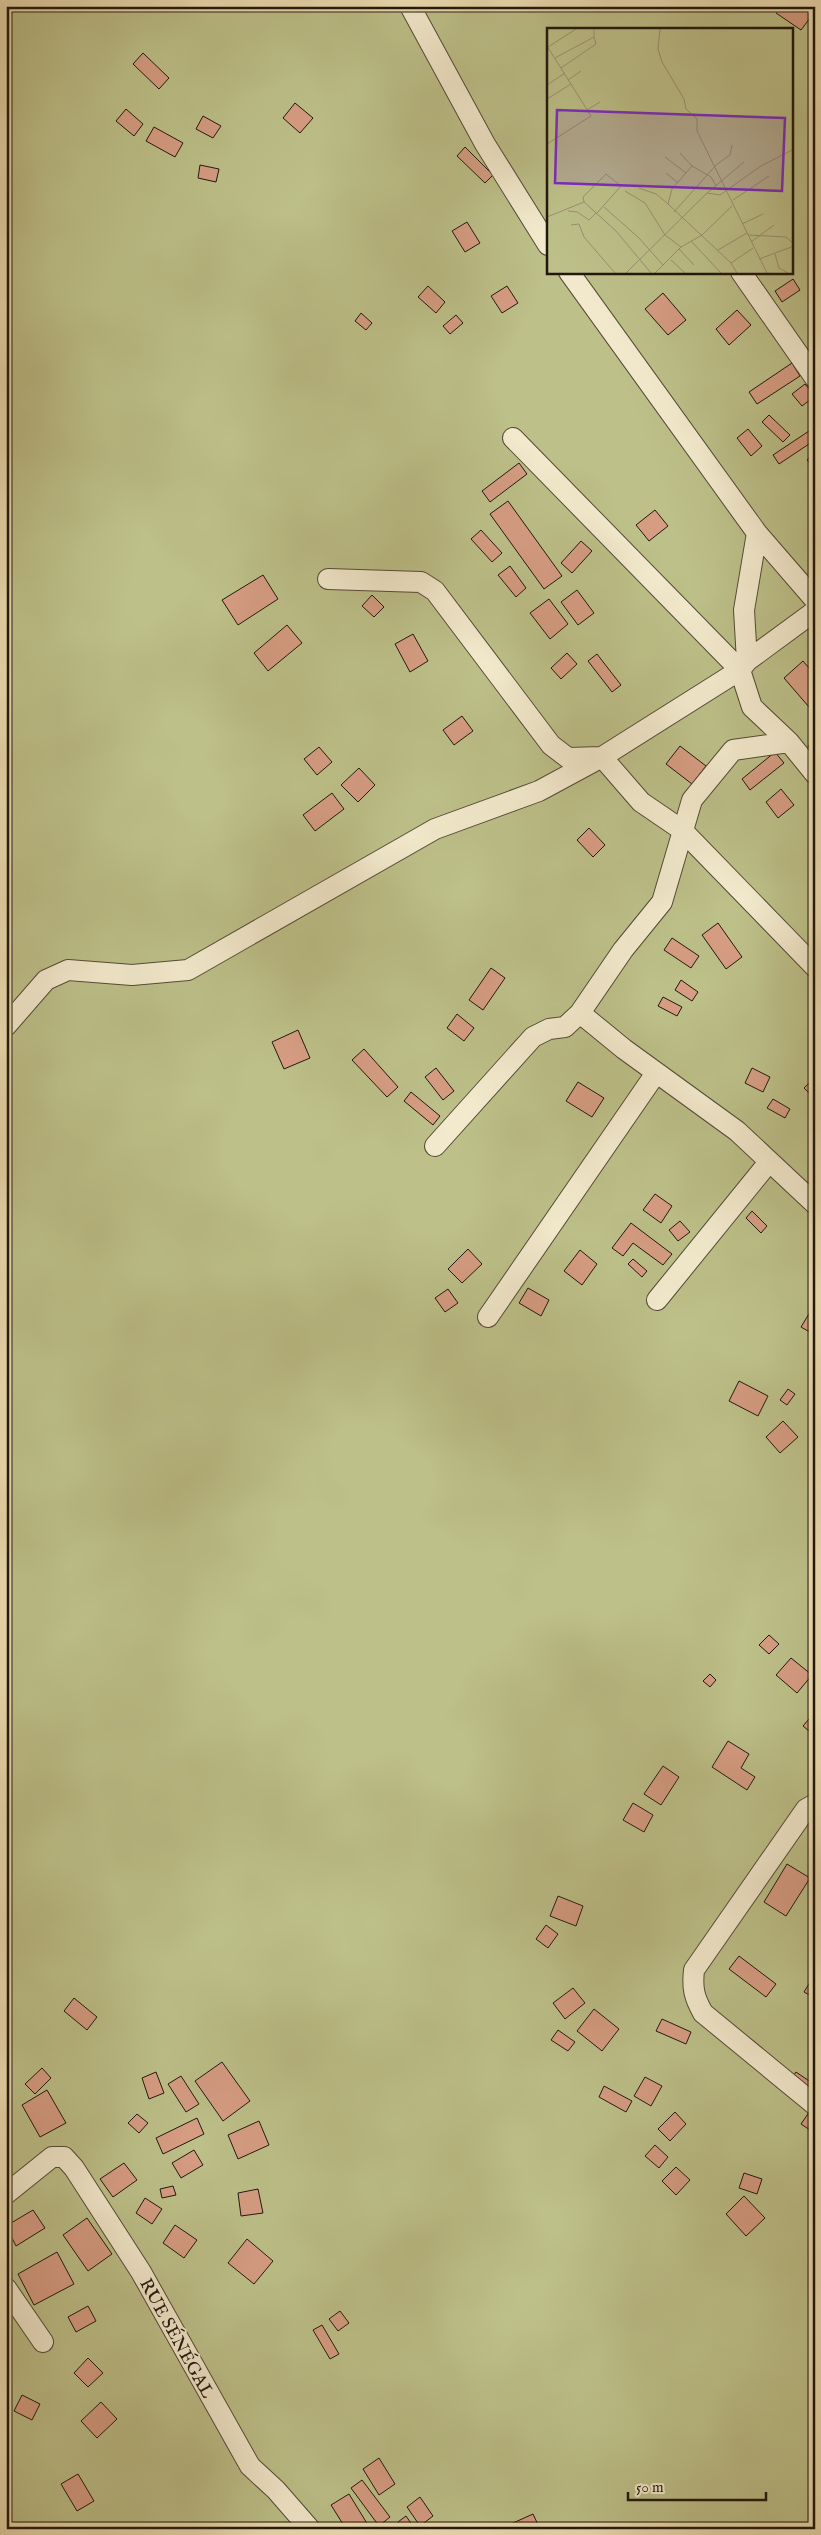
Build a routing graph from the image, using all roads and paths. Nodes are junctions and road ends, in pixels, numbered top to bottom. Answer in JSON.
{"nodes":[{"id":1,"x":410,"y":6,"type":"edge"},
{"id":2,"x":547,"y":242,"type":"edge"},
{"id":3,"x":569,"y":274,"type":"edge"},
{"id":4,"x":743,"y":274,"type":"edge"},
{"id":5,"x":815,"y":378,"type":"edge"},
{"id":6,"x":513,"y":438,"type":"dead end"},
{"id":7,"x":757,"y":533,"type":"junction"},
{"id":8,"x":328,"y":579,"type":"dead end"},
{"id":9,"x":815,"y":600,"type":"edge"},
{"id":10,"x":815,"y":611,"type":"edge"},
{"id":11,"x":743,"y":665,"type":"junction"},
{"id":12,"x":788,"y":742,"type":"junction"},
{"id":13,"x":602,"y":757,"type":"junction"},
{"id":14,"x":815,"y":774,"type":"edge"},
{"id":15,"x":682,"y":830,"type":"junction"},
{"id":16,"x":815,"y":967,"type":"edge"},
{"id":17,"x":580,"y":1013,"type":"junction"},
{"id":18,"x":6,"y":1026,"type":"edge"},
{"id":19,"x":656,"y":1073,"type":"junction"},
{"id":20,"x":436,"y":1146,"type":"dead end"},
{"id":21,"x":769,"y":1162,"type":"junction"},
{"id":22,"x":815,"y":1204,"type":"edge"},
{"id":23,"x":657,"y":1300,"type":"dead end"},
{"id":24,"x":488,"y":1317,"type":"dead end"},
{"id":25,"x":815,"y":1804,"type":"edge"},
{"id":26,"x":815,"y":2105,"type":"edge"},
{"id":27,"x":6,"y":2194,"type":"edge"},
{"id":28,"x":6,"y":2288,"type":"edge"},
{"id":29,"x":44,"y":2342,"type":"dead end"},
{"id":30,"x":310,"y":2529,"type":"edge"}],
"edges":[{"from":1,"to":2,"type":"street"},
{"from":3,"to":7,"type":"street"},
{"from":4,"to":5,"type":"street"},
{"from":6,"to":11,"type":"street"},
{"from":7,"to":9,"type":"street"},
{"from":7,"to":11,"type":"street"},
{"from":8,"to":13,"type":"street"},
{"from":10,"to":11,"type":"street"},
{"from":11,"to":12,"type":"street"},
{"from":11,"to":13,"type":"street"},
{"from":12,"to":14,"type":"street"},
{"from":12,"to":15,"type":"street"},
{"from":13,"to":15,"type":"street"},
{"from":13,"to":18,"type":"street"},
{"from":15,"to":16,"type":"street"},
{"from":15,"to":17,"type":"street"},
{"from":17,"to":19,"type":"street"},
{"from":17,"to":20,"type":"street"},
{"from":19,"to":21,"type":"street"},
{"from":19,"to":24,"type":"street"},
{"from":21,"to":22,"type":"street"},
{"from":21,"to":23,"type":"street"},
{"from":25,"to":26,"type":"street"},
{"from":27,"to":30,"type":"street","name":"RUE SÉNÉGAL"},
{"from":28,"to":29,"type":"street"}]}
